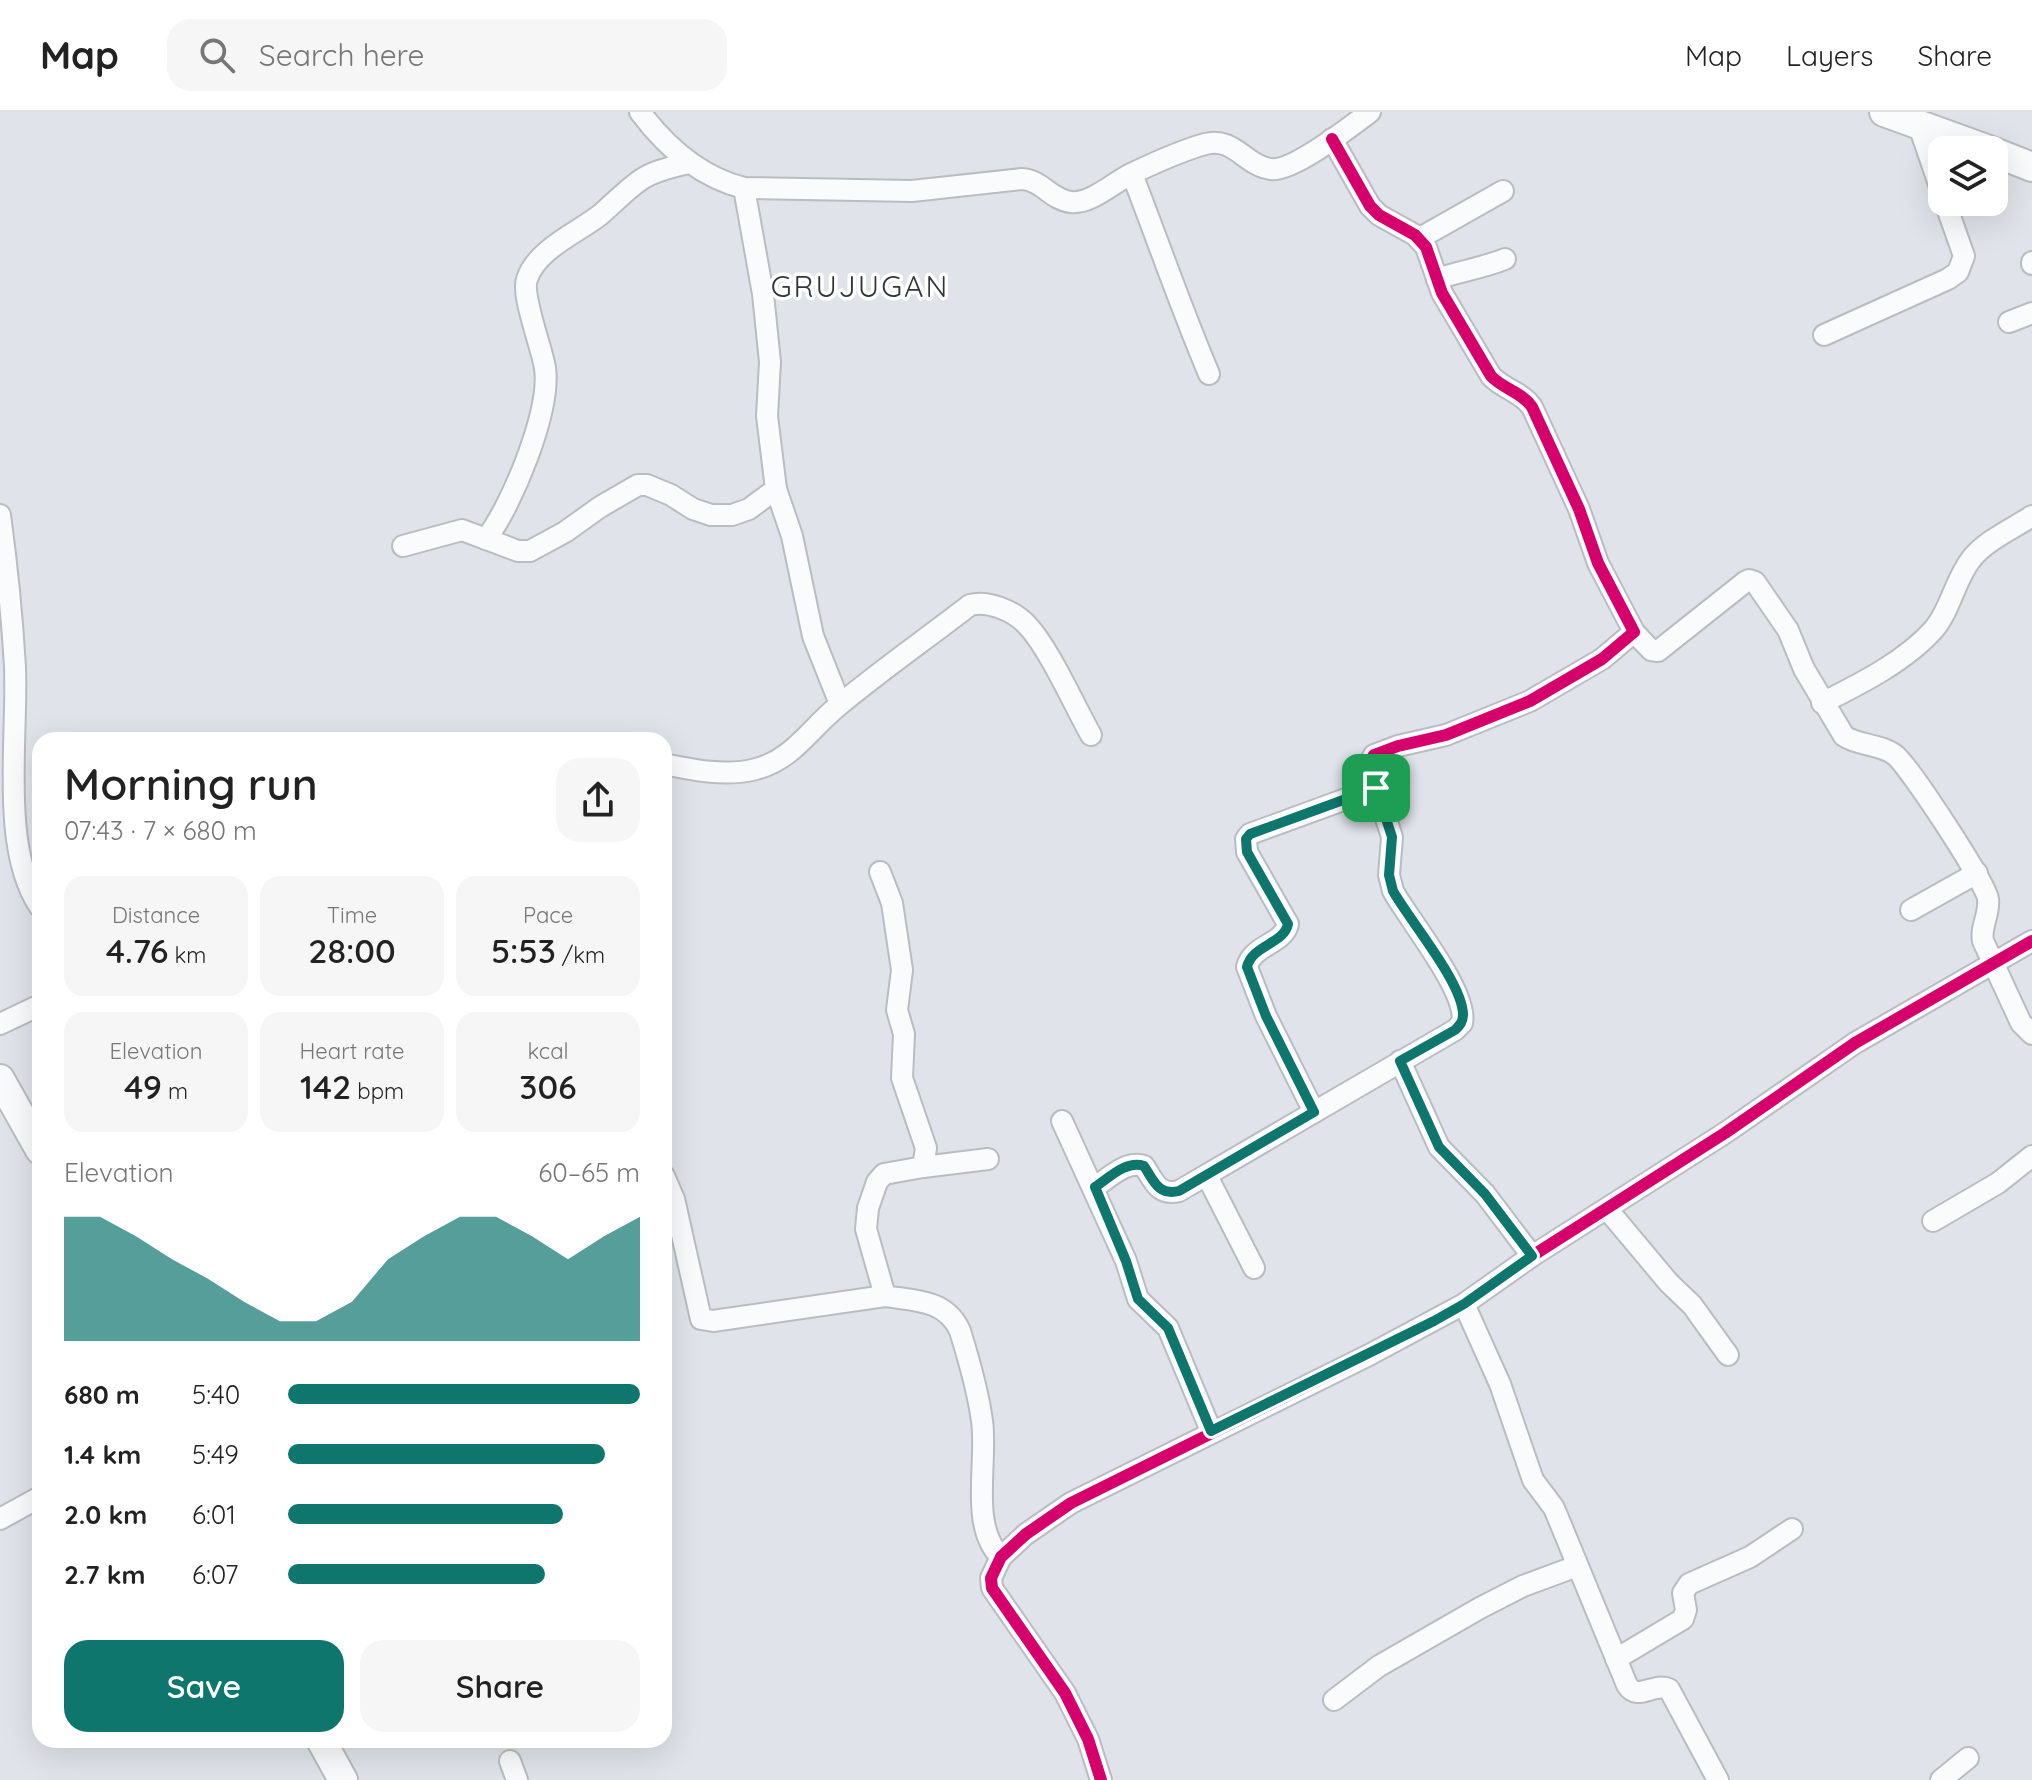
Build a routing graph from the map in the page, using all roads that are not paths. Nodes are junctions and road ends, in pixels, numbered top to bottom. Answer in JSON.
{"nodes":[{"id":1,"x":640,"y":112,"type":"edge"},
{"id":2,"x":1370,"y":112,"type":"edge"},
{"id":3,"x":1885,"y":112,"type":"edge"},
{"id":4,"x":1918,"y":123,"type":"junction"},
{"id":5,"x":1952,"y":136,"type":"edge"},
{"id":6,"x":1332,"y":139,"type":"junction"},
{"id":7,"x":1928,"y":152,"type":"edge"},
{"id":8,"x":2008,"y":155,"type":"edge"},
{"id":9,"x":2028,"y":161,"type":"edge"},
{"id":10,"x":688,"y":163,"type":"junction"},
{"id":11,"x":1132,"y":174,"type":"junction"},
{"id":12,"x":744,"y":188,"type":"junction"},
{"id":13,"x":1503,"y":191,"type":"dead end"},
{"id":14,"x":1950,"y":216,"type":"edge"},
{"id":15,"x":1420,"y":238,"type":"junction"},
{"id":16,"x":1505,"y":259,"type":"dead end"},
{"id":17,"x":1437,"y":279,"type":"junction"},
{"id":18,"x":2032,"y":313,"type":"edge"},
{"id":19,"x":2009,"y":322,"type":"dead end"},
{"id":20,"x":1824,"y":335,"type":"dead end"},
{"id":21,"x":1209,"y":374,"type":"dead end"},
{"id":22,"x":776,"y":489,"type":"junction"},
{"id":23,"x":0,"y":515,"type":"edge"},
{"id":24,"x":2032,"y":516,"type":"edge"},
{"id":25,"x":486,"y":539,"type":"junction"},
{"id":26,"x":403,"y":546,"type":"dead end"},
{"id":27,"x":1634,"y":632,"type":"junction"},
{"id":28,"x":8,"y":681,"type":"edge"},
{"id":29,"x":1822,"y":703,"type":"junction"},
{"id":30,"x":840,"y":704,"type":"junction"},
{"id":31,"x":1091,"y":735,"type":"dead end"},
{"id":32,"x":672,"y":766,"type":"edge"},
{"id":33,"x":1376,"y":788,"type":"junction"},
{"id":34,"x":880,"y":872,"type":"dead end"},
{"id":35,"x":1977,"y":873,"type":"junction"},
{"id":36,"x":32,"y":894,"type":"edge"},
{"id":37,"x":1911,"y":910,"type":"dead end"},
{"id":38,"x":2032,"y":941,"type":"edge"},
{"id":39,"x":1995,"y":964,"type":"junction"},
{"id":40,"x":2024,"y":1006,"type":"edge"},
{"id":41,"x":32,"y":1009,"type":"edge"},
{"id":42,"x":0,"y":1024,"type":"edge"},
{"id":43,"x":2032,"y":1034,"type":"edge"},
{"id":44,"x":1400,"y":1061,"type":"junction"},
{"id":45,"x":0,"y":1079,"type":"edge"},
{"id":46,"x":1314,"y":1112,"type":"junction"},
{"id":47,"x":1062,"y":1121,"type":"dead end"},
{"id":48,"x":32,"y":1136,"type":"edge"},
{"id":49,"x":2032,"y":1156,"type":"edge"},
{"id":50,"x":988,"y":1159,"type":"dead end"},
{"id":51,"x":923,"y":1167,"type":"junction"},
{"id":52,"x":1207,"y":1176,"type":"junction"},
{"id":53,"x":1095,"y":1187,"type":"junction"},
{"id":54,"x":672,"y":1194,"type":"edge"},
{"id":55,"x":1607,"y":1209,"type":"junction"},
{"id":56,"x":1933,"y":1221,"type":"dead end"},
{"id":57,"x":1532,"y":1256,"type":"junction"},
{"id":58,"x":1254,"y":1268,"type":"dead end"},
{"id":59,"x":885,"y":1296,"type":"junction"},
{"id":60,"x":1464,"y":1304,"type":"junction"},
{"id":61,"x":1728,"y":1355,"type":"dead end"},
{"id":62,"x":1211,"y":1431,"type":"junction"},
{"id":63,"x":32,"y":1501,"type":"edge"},
{"id":64,"x":0,"y":1519,"type":"edge"},
{"id":65,"x":1792,"y":1529,"type":"dead end"},
{"id":66,"x":1001,"y":1557,"type":"junction"},
{"id":67,"x":1577,"y":1566,"type":"junction"},
{"id":68,"x":1616,"y":1659,"type":"junction"},
{"id":69,"x":1334,"y":1700,"type":"dead end"},
{"id":70,"x":325,"y":1748,"type":"edge"},
{"id":71,"x":1968,"y":1758,"type":"dead end"},
{"id":72,"x":343,"y":1780,"type":"edge"},
{"id":73,"x":1101,"y":1780,"type":"edge"},
{"id":74,"x":1718,"y":1780,"type":"edge"},
{"id":75,"x":1941,"y":1780,"type":"edge"}],
"edges":[{"from":1,"to":10,"type":"street"},
{"from":2,"to":6,"type":"street"},
{"from":3,"to":4,"type":"street"},
{"from":4,"to":5,"type":"street"},
{"from":4,"to":7,"type":"street"},
{"from":6,"to":11,"type":"street"},
{"from":6,"to":15,"type":"street"},
{"from":8,"to":9,"type":"street"},
{"from":10,"to":12,"type":"street"},
{"from":10,"to":25,"type":"street"},
{"from":11,"to":12,"type":"street"},
{"from":11,"to":21,"type":"street"},
{"from":12,"to":22,"type":"street"},
{"from":13,"to":15,"type":"street"},
{"from":14,"to":20,"type":"street"},
{"from":15,"to":17,"type":"street"},
{"from":16,"to":17,"type":"street"},
{"from":17,"to":27,"type":"street"},
{"from":18,"to":19,"type":"street"},
{"from":22,"to":25,"type":"street"},
{"from":22,"to":30,"type":"street"},
{"from":23,"to":28,"type":"street"},
{"from":24,"to":29,"type":"street"},
{"from":25,"to":26,"type":"street"},
{"from":27,"to":29,"type":"street"},
{"from":27,"to":33,"type":"street"},
{"from":28,"to":36,"type":"street"},
{"from":29,"to":35,"type":"street"},
{"from":30,"to":31,"type":"street"},
{"from":30,"to":32,"type":"street"},
{"from":33,"to":44,"type":"street"},
{"from":33,"to":46,"type":"street"},
{"from":34,"to":51,"type":"street"},
{"from":35,"to":37,"type":"street"},
{"from":35,"to":39,"type":"street"},
{"from":38,"to":39,"type":"street"},
{"from":39,"to":40,"type":"street"},
{"from":39,"to":55,"type":"street"},
{"from":40,"to":43,"type":"street"},
{"from":41,"to":42,"type":"street"},
{"from":44,"to":46,"type":"street"},
{"from":44,"to":57,"type":"street"},
{"from":45,"to":48,"type":"street"},
{"from":46,"to":52,"type":"street"},
{"from":47,"to":53,"type":"street"},
{"from":49,"to":56,"type":"street"},
{"from":50,"to":51,"type":"street"},
{"from":51,"to":59,"type":"street"},
{"from":52,"to":53,"type":"street"},
{"from":52,"to":58,"type":"street"},
{"from":53,"to":62,"type":"street"},
{"from":54,"to":59,"type":"street"},
{"from":55,"to":57,"type":"street"},
{"from":55,"to":61,"type":"street"},
{"from":57,"to":60,"type":"street"},
{"from":59,"to":66,"type":"street"},
{"from":60,"to":62,"type":"street"},
{"from":60,"to":67,"type":"street"},
{"from":62,"to":66,"type":"street"},
{"from":63,"to":64,"type":"street"},
{"from":65,"to":68,"type":"street"},
{"from":66,"to":73,"type":"street"},
{"from":67,"to":68,"type":"street"},
{"from":67,"to":69,"type":"street"},
{"from":68,"to":74,"type":"street"},
{"from":70,"to":72,"type":"street"},
{"from":71,"to":75,"type":"street"}]}
